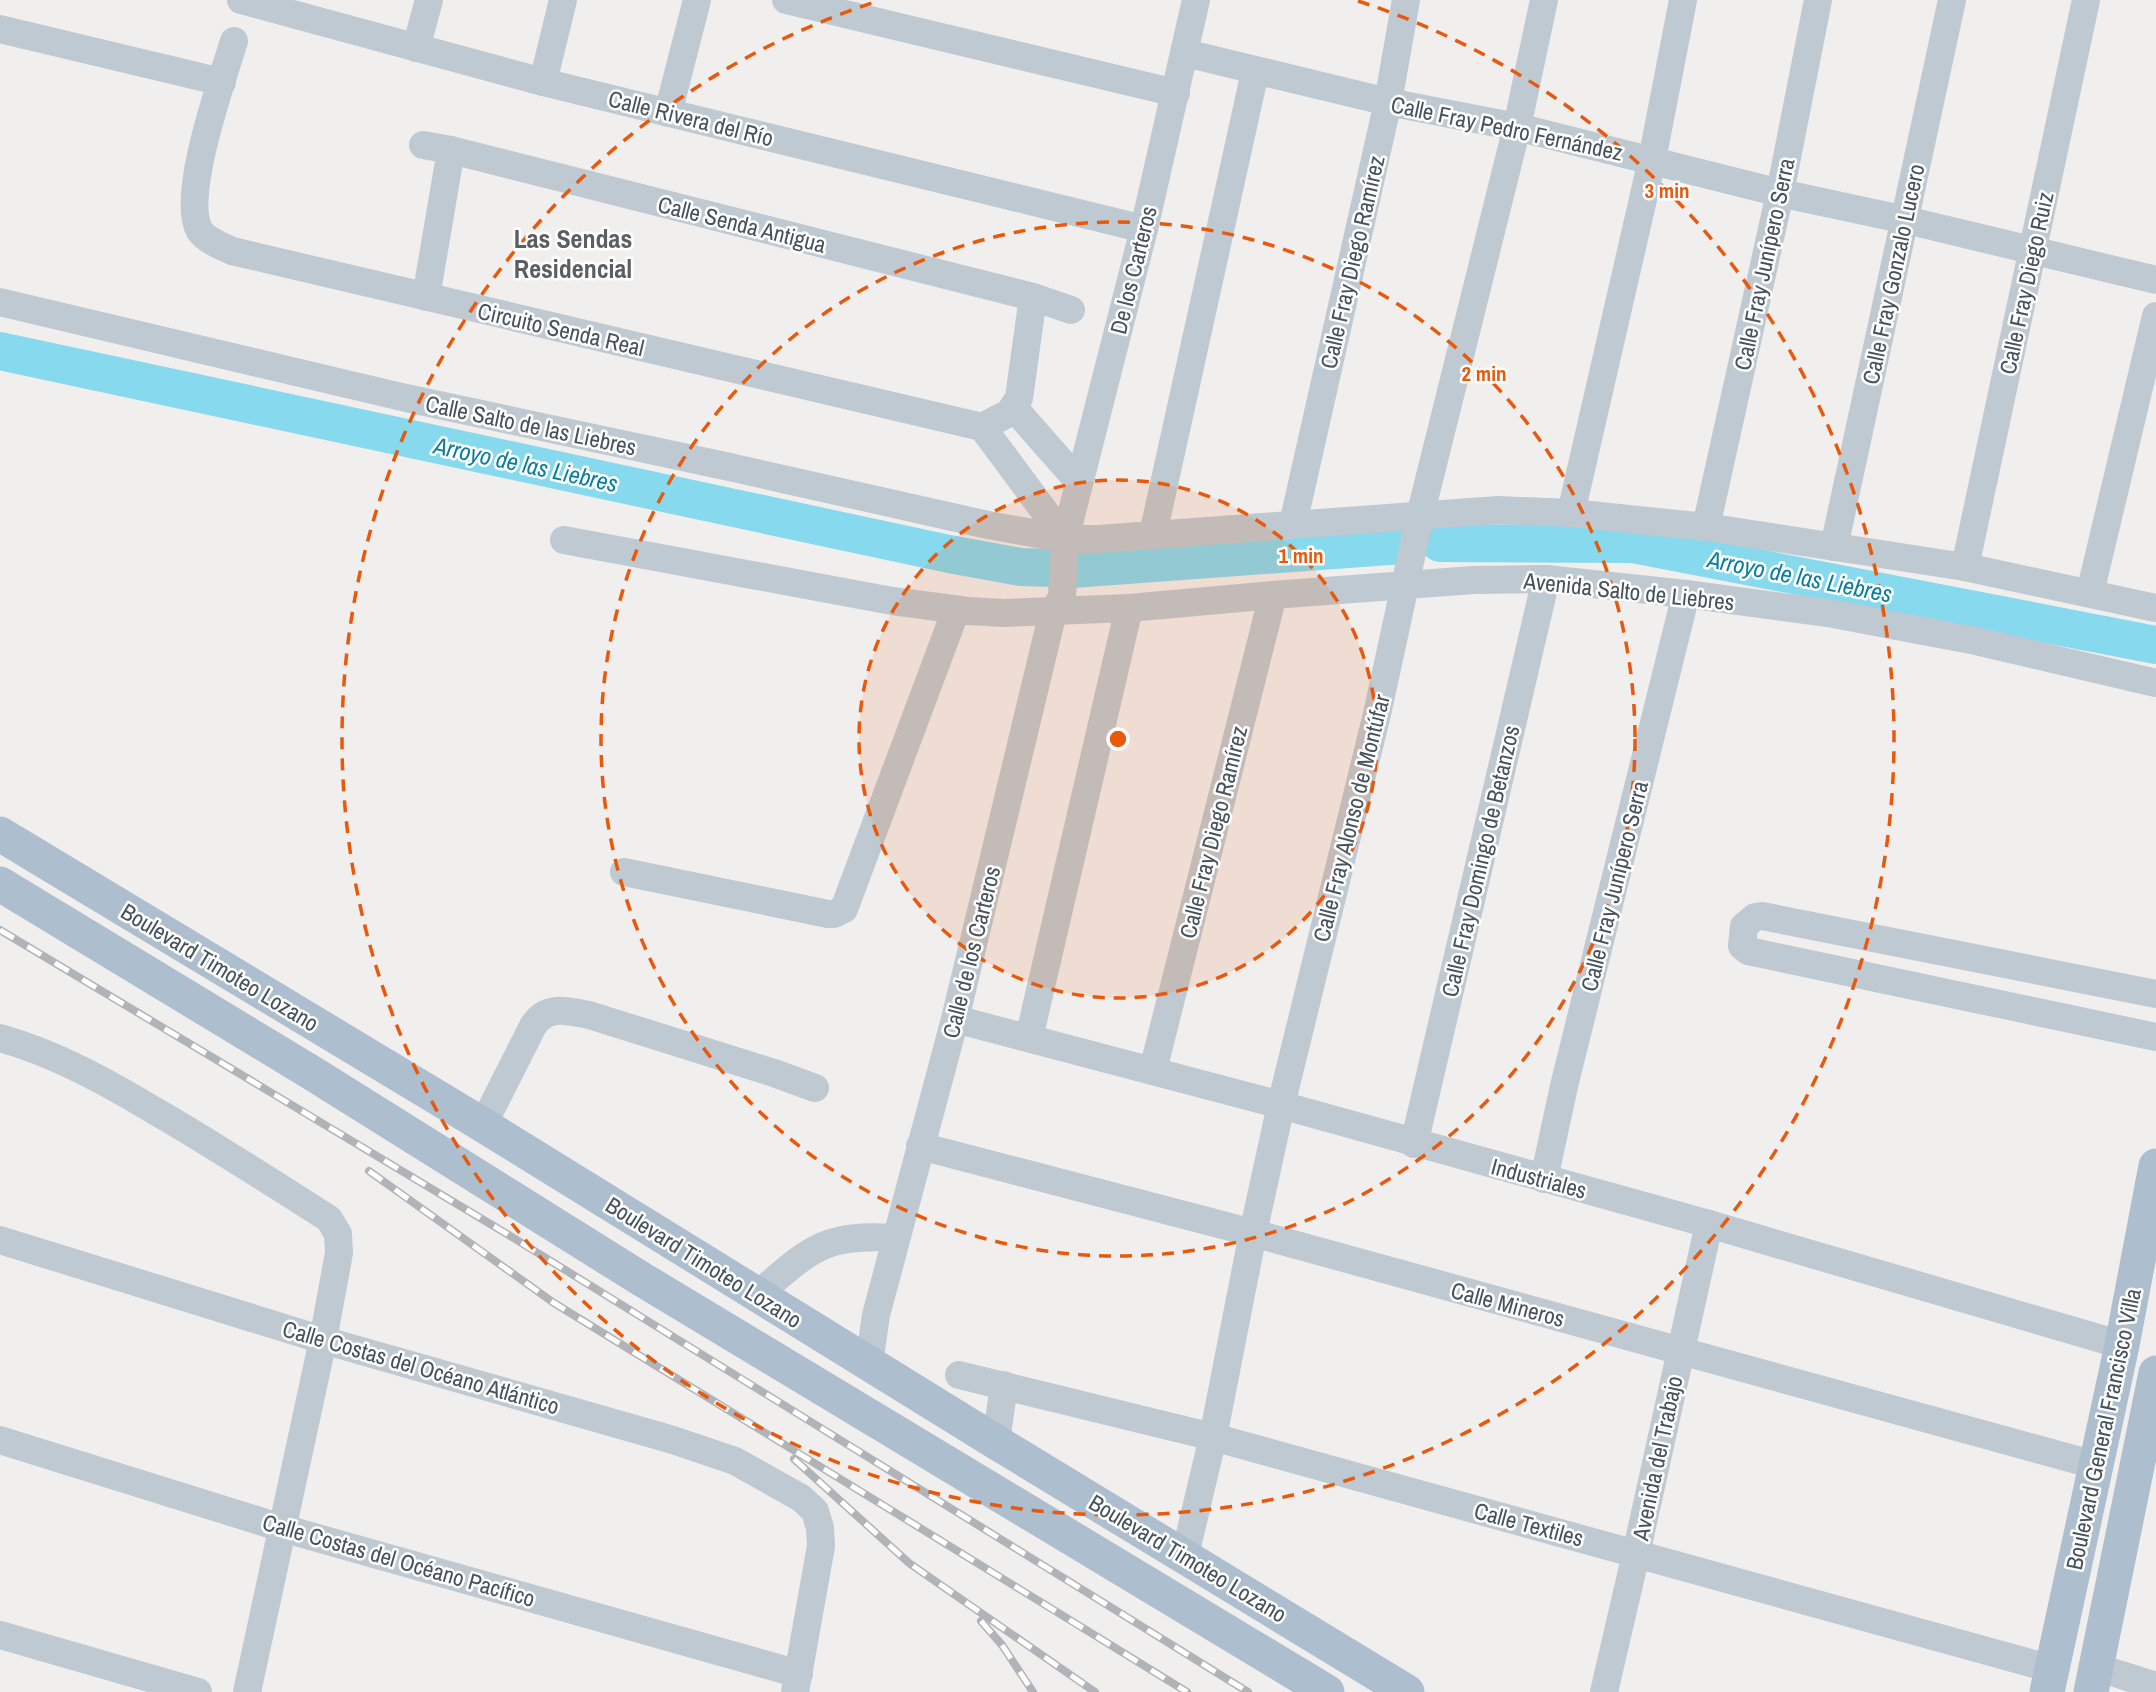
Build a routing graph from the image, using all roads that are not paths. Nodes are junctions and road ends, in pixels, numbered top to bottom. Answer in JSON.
{"nodes":[{"id":1,"x":241,"y":0,"type":"edge"},
{"id":2,"x":429,"y":0,"type":"edge"},
{"id":3,"x":563,"y":0,"type":"edge"},
{"id":4,"x":698,"y":0,"type":"edge"},
{"id":5,"x":786,"y":0,"type":"edge"},
{"id":6,"x":1196,"y":0,"type":"edge"},
{"id":7,"x":1406,"y":0,"type":"edge"},
{"id":8,"x":1544,"y":0,"type":"edge"},
{"id":9,"x":1683,"y":0,"type":"edge"},
{"id":10,"x":1818,"y":0,"type":"edge"},
{"id":11,"x":1952,"y":0,"type":"edge"},
{"id":12,"x":2086,"y":0,"type":"edge"},
{"id":13,"x":277,"y":4,"type":"edge"},
{"id":14,"x":0,"y":29,"type":"edge"},
{"id":15,"x":234,"y":41,"type":"dead end"},
{"id":16,"x":416,"y":48,"type":"junction"},
{"id":17,"x":1185,"y":53,"type":"junction"},
{"id":18,"x":1255,"y":72,"type":"junction"},
{"id":19,"x":222,"y":82,"type":"junction"},
{"id":20,"x":543,"y":82,"type":"junction"},
{"id":21,"x":1176,"y":93,"type":"junction"},
{"id":22,"x":1388,"y":102,"type":"junction"},
{"id":23,"x":668,"y":113,"type":"junction"},
{"id":24,"x":1517,"y":127,"type":"junction"},
{"id":25,"x":423,"y":145,"type":"dead end"},
{"id":26,"x":451,"y":150,"type":"junction"},
{"id":27,"x":1652,"y":160,"type":"junction"},
{"id":28,"x":1780,"y":193,"type":"junction"},
{"id":29,"x":1906,"y":220,"type":"junction"},
{"id":30,"x":1144,"y":229,"type":"junction"},
{"id":31,"x":2034,"y":252,"type":"junction"},
{"id":32,"x":2156,"y":280,"type":"edge"},
{"id":33,"x":426,"y":297,"type":"junction"},
{"id":34,"x":1032,"y":297,"type":"junction"},
{"id":35,"x":0,"y":302,"type":"edge"},
{"id":36,"x":1072,"y":310,"type":"dead end"},
{"id":37,"x":2156,"y":316,"type":"edge"},
{"id":38,"x":1014,"y":408,"type":"junction"},
{"id":39,"x":982,"y":427,"type":"junction"},
{"id":40,"x":1079,"y":482,"type":"junction"},
{"id":41,"x":1571,"y":513,"type":"junction"},
{"id":42,"x":1420,"y":523,"type":"junction"},
{"id":43,"x":1293,"y":524,"type":"junction"},
{"id":44,"x":1706,"y":527,"type":"junction"},
{"id":45,"x":1153,"y":534,"type":"junction"},
{"id":46,"x":564,"y":540,"type":"dead end"},
{"id":47,"x":1064,"y":547,"type":"junction"},
{"id":48,"x":1834,"y":547,"type":"junction"},
{"id":49,"x":1965,"y":567,"type":"junction"},
{"id":50,"x":1546,"y":579,"type":"junction"},
{"id":51,"x":1408,"y":581,"type":"junction"},
{"id":52,"x":2090,"y":593,"type":"junction"},
{"id":53,"x":1273,"y":594,"type":"junction"},
{"id":54,"x":1686,"y":594,"type":"junction"},
{"id":55,"x":1058,"y":605,"type":"junction"},
{"id":56,"x":1129,"y":608,"type":"junction"},
{"id":57,"x":2156,"y":608,"type":"edge"},
{"id":58,"x":956,"y":610,"type":"junction"},
{"id":59,"x":2156,"y":683,"type":"edge"},
{"id":60,"x":0,"y":834,"type":"edge"},
{"id":61,"x":624,"y":872,"type":"dead end"},
{"id":62,"x":0,"y":884,"type":"edge"},
{"id":63,"x":2156,"y":994,"type":"edge"},
{"id":64,"x":955,"y":1019,"type":"junction"},
{"id":65,"x":2156,"y":1037,"type":"edge"},
{"id":66,"x":0,"y":1038,"type":"edge"},
{"id":67,"x":1029,"y":1038,"type":"junction"},
{"id":68,"x":1153,"y":1070,"type":"junction"},
{"id":69,"x":815,"y":1088,"type":"dead end"},
{"id":70,"x":1281,"y":1105,"type":"junction"},
{"id":71,"x":483,"y":1125,"type":"junction"},
{"id":72,"x":1415,"y":1143,"type":"junction"},
{"id":73,"x":920,"y":1146,"type":"junction"},
{"id":74,"x":2156,"y":1166,"type":"edge"},
{"id":75,"x":1544,"y":1179,"type":"junction"},
{"id":76,"x":1709,"y":1224,"type":"junction"},
{"id":77,"x":1252,"y":1233,"type":"junction"},
{"id":78,"x":897,"y":1238,"type":"junction"},
{"id":79,"x":0,"y":1240,"type":"edge"},
{"id":80,"x":757,"y":1295,"type":"junction"},
{"id":81,"x":323,"y":1340,"type":"junction"},
{"id":82,"x":2122,"y":1345,"type":"junction"},
{"id":83,"x":1680,"y":1351,"type":"junction"},
{"id":84,"x":869,"y":1364,"type":"junction"},
{"id":85,"x":2156,"y":1373,"type":"edge"},
{"id":86,"x":959,"y":1375,"type":"dead end"},
{"id":87,"x":1004,"y":1385,"type":"junction"},
{"id":88,"x":1213,"y":1437,"type":"junction"},
{"id":89,"x":0,"y":1440,"type":"edge"},
{"id":90,"x":996,"y":1442,"type":"junction"},
{"id":91,"x":2095,"y":1465,"type":"junction"},
{"id":92,"x":282,"y":1528,"type":"junction"},
{"id":93,"x":1636,"y":1554,"type":"junction"},
{"id":94,"x":1185,"y":1555,"type":"junction"},
{"id":95,"x":0,"y":1635,"type":"edge"},
{"id":96,"x":2094,"y":1679,"type":"edge"},
{"id":97,"x":2050,"y":1681,"type":"edge"},
{"id":98,"x":797,"y":1683,"type":"edge"},
{"id":99,"x":2156,"y":1686,"type":"edge"},
{"id":100,"x":198,"y":1692,"type":"edge"},
{"id":101,"x":247,"y":1692,"type":"edge"},
{"id":102,"x":1327,"y":1692,"type":"edge"},
{"id":103,"x":1407,"y":1692,"type":"edge"},
{"id":104,"x":1604,"y":1692,"type":"edge"}],
"edges":[{"from":1,"to":13,"type":"street","name":"Calle Rivera del Río"},
{"from":2,"to":16,"type":"street"},
{"from":3,"to":20,"type":"street"},
{"from":4,"to":23,"type":"street"},
{"from":5,"to":21,"type":"street"},
{"from":6,"to":17,"type":"street","name":"De los Carteros"},
{"from":7,"to":22,"type":"street","name":"Calle Fray Diego Ramírez"},
{"from":8,"to":24,"type":"street","name":"Calle Fray Alonso de Montúfar"},
{"from":9,"to":27,"type":"street"},
{"from":10,"to":28,"type":"street","name":"Calle Fray Junípero Serra"},
{"from":11,"to":29,"type":"street","name":"Calle Fray Gonzalo Lucero"},
{"from":12,"to":31,"type":"street","name":"Calle Fray Diego Ruiz"},
{"from":13,"to":16,"type":"street","name":"Calle Rivera del Río"},
{"from":14,"to":19,"type":"street"},
{"from":15,"to":19,"type":"street","name":"Circuito Senda Real"},
{"from":16,"to":20,"type":"street","name":"Calle Rivera del Río"},
{"from":17,"to":18,"type":"street","name":"Calle Fray Pedro Fernández"},
{"from":17,"to":21,"type":"street","name":"De los Carteros"},
{"from":18,"to":22,"type":"street","name":"Calle Fray Pedro Fernández"},
{"from":18,"to":45,"type":"street"},
{"from":19,"to":33,"type":"street","name":"Circuito Senda Real"},
{"from":20,"to":23,"type":"street","name":"Calle Rivera del Río"},
{"from":21,"to":30,"type":"street","name":"De los Carteros"},
{"from":22,"to":24,"type":"street","name":"Calle Fray Pedro Fernández"},
{"from":22,"to":43,"type":"street","name":"Calle Fray Diego Ramírez"},
{"from":23,"to":30,"type":"street","name":"Calle Rivera del Río"},
{"from":24,"to":27,"type":"street","name":"Calle Fray Pedro Fernández"},
{"from":24,"to":42,"type":"street","name":"Calle Fray Alonso de Montúfar"},
{"from":25,"to":26,"type":"street","name":"Calle Senda Antigua"},
{"from":26,"to":33,"type":"street"},
{"from":26,"to":34,"type":"street","name":"Calle Senda Antigua"},
{"from":27,"to":28,"type":"street","name":"Calle Fray Pedro Fernández"},
{"from":27,"to":41,"type":"street"},
{"from":28,"to":29,"type":"street","name":"Calle Fray Pedro Fernández"},
{"from":28,"to":44,"type":"street","name":"Calle Fray Junípero Serra"},
{"from":29,"to":31,"type":"street","name":"Calle Fray Pedro Fernández"},
{"from":29,"to":48,"type":"street","name":"Calle Fray Gonzalo Lucero"},
{"from":30,"to":40,"type":"street","name":"De los Carteros"},
{"from":31,"to":32,"type":"street","name":"Calle Fray Pedro Fernández"},
{"from":31,"to":49,"type":"street","name":"Calle Fray Diego Ruiz"},
{"from":33,"to":39,"type":"street","name":"Circuito Senda Real"},
{"from":34,"to":36,"type":"street","name":"Calle Senda Antigua"},
{"from":34,"to":38,"type":"street"},
{"from":35,"to":47,"type":"street","name":"Calle Salto de las Liebres"},
{"from":37,"to":52,"type":"street"},
{"from":38,"to":39,"type":"street"},
{"from":38,"to":40,"type":"street"},
{"from":39,"to":47,"type":"street"},
{"from":40,"to":47,"type":"street","name":"De los Carteros"},
{"from":41,"to":42,"type":"street"},
{"from":41,"to":44,"type":"street"},
{"from":42,"to":43,"type":"street"},
{"from":42,"to":51,"type":"street","name":"Calle Fray Alonso de Montúfar"},
{"from":43,"to":45,"type":"street"},
{"from":44,"to":48,"type":"street"},
{"from":45,"to":47,"type":"street"},
{"from":46,"to":58,"type":"street","name":"Avenida Salto de Liebres"},
{"from":47,"to":55,"type":"street","name":"Calle de los Carteros"},
{"from":48,"to":49,"type":"street"},
{"from":49,"to":52,"type":"street"},
{"from":50,"to":51,"type":"street","name":"Avenida Salto de Liebres"},
{"from":50,"to":54,"type":"street","name":"Avenida Salto de Liebres"},
{"from":50,"to":72,"type":"street","name":"Calle Fray Domingo de Betanzos"},
{"from":51,"to":53,"type":"street","name":"Avenida Salto de Liebres"},
{"from":51,"to":70,"type":"street","name":"Calle Fray Alonso de Montúfar"},
{"from":52,"to":57,"type":"street"},
{"from":53,"to":56,"type":"street","name":"Avenida Salto de Liebres"},
{"from":53,"to":68,"type":"street","name":"Calle Fray Diego Ramírez"},
{"from":54,"to":59,"type":"street","name":"Avenida Salto de Liebres"},
{"from":54,"to":75,"type":"street","name":"Calle Fray Junípero Serra"},
{"from":55,"to":56,"type":"street","name":"Avenida Salto de Liebres"},
{"from":55,"to":58,"type":"street","name":"Avenida Salto de Liebres"},
{"from":55,"to":64,"type":"street","name":"Calle de los Carteros"},
{"from":56,"to":67,"type":"street"},
{"from":58,"to":61,"type":"street"},
{"from":60,"to":71,"type":"main road","name":"Boulevard Timoteo Lozano"},
{"from":62,"to":102,"type":"main road","name":"Boulevard Timoteo Lozano"},
{"from":63,"to":65,"type":"street"},
{"from":64,"to":67,"type":"street","name":"Industriales"},
{"from":64,"to":73,"type":"street","name":"Calle de los Carteros"},
{"from":66,"to":81,"type":"street"},
{"from":67,"to":68,"type":"street","name":"Industriales"},
{"from":68,"to":70,"type":"street","name":"Industriales"},
{"from":69,"to":71,"type":"street"},
{"from":70,"to":72,"type":"street","name":"Industriales"},
{"from":70,"to":77,"type":"street","name":"Calle Fray Alonso de Montúfar"},
{"from":71,"to":80,"type":"main road","name":"Boulevard Timoteo Lozano"},
{"from":72,"to":75,"type":"street","name":"Industriales"},
{"from":73,"to":77,"type":"street","name":"Calle Mineros"},
{"from":73,"to":78,"type":"street","name":"Calle de los Carteros"},
{"from":74,"to":82,"type":"main road","name":"Boulevard General Francisco Villa"},
{"from":75,"to":76,"type":"street","name":"Industriales"},
{"from":76,"to":82,"type":"street","name":"Industriales"},
{"from":76,"to":83,"type":"street","name":"Avenida del Trabajo"},
{"from":77,"to":83,"type":"street","name":"Calle Mineros"},
{"from":77,"to":88,"type":"street","name":"Calle Fray Alonso de Montúfar"},
{"from":78,"to":80,"type":"street"},
{"from":78,"to":84,"type":"street","name":"Calle de los Carteros"},
{"from":79,"to":81,"type":"street","name":"Calle Costas del Océano Atlántico"},
{"from":80,"to":84,"type":"main road","name":"Boulevard Timoteo Lozano"},
{"from":81,"to":92,"type":"street"},
{"from":81,"to":98,"type":"street","name":"Calle Costas del Océano Atlántico"},
{"from":82,"to":91,"type":"main road","name":"Boulevard General Francisco Villa"},
{"from":83,"to":91,"type":"street","name":"Calle Mineros"},
{"from":83,"to":93,"type":"street","name":"Avenida del Trabajo"},
{"from":84,"to":90,"type":"main road","name":"Boulevard Timoteo Lozano"},
{"from":85,"to":96,"type":"main road","name":"Boulevard General Francisco Villa"},
{"from":86,"to":87,"type":"street","name":"Calle Textiles"},
{"from":87,"to":88,"type":"street","name":"Calle Textiles"},
{"from":87,"to":90,"type":"street"},
{"from":88,"to":93,"type":"street","name":"Calle Textiles"},
{"from":88,"to":94,"type":"street","name":"Calle Fray Alonso de Montúfar"},
{"from":89,"to":92,"type":"street","name":"Calle Costas del Océano Pacífico"},
{"from":90,"to":94,"type":"main road","name":"Boulevard Timoteo Lozano"},
{"from":91,"to":97,"type":"main road","name":"Boulevard General Francisco Villa"},
{"from":92,"to":98,"type":"street","name":"Calle Costas del Océano Pacífico"},
{"from":92,"to":101,"type":"street"},
{"from":93,"to":97,"type":"street","name":"Calle Textiles"},
{"from":93,"to":104,"type":"street","name":"Avenida del Trabajo"},
{"from":94,"to":103,"type":"main road","name":"Boulevard Timoteo Lozano"},
{"from":95,"to":100,"type":"street"},
{"from":96,"to":99,"type":"street"}]}
